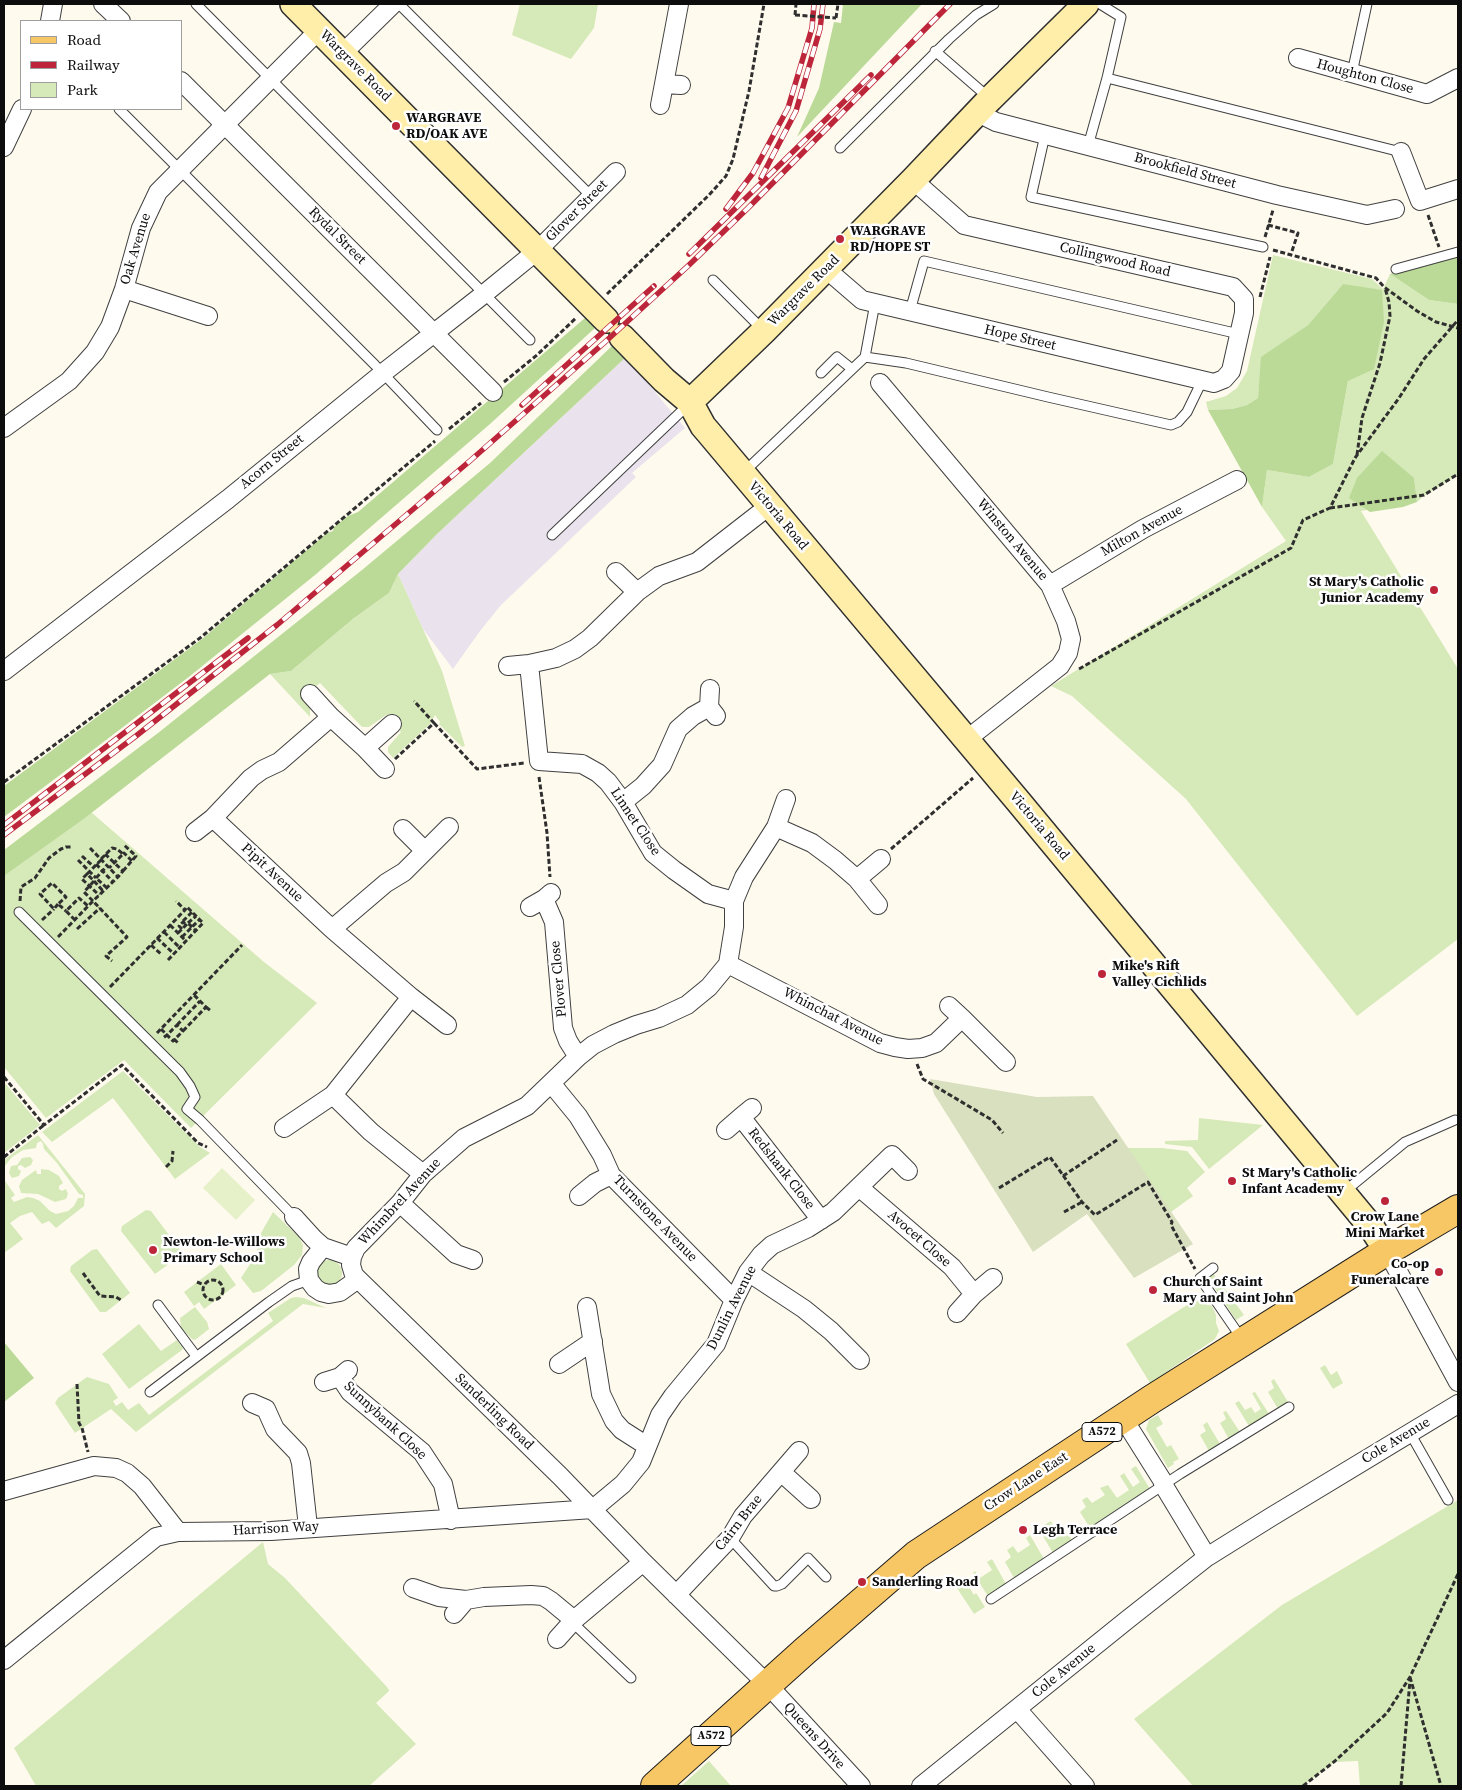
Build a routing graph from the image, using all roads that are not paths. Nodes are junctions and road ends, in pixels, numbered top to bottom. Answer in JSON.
{"nodes":[{"id":1,"x":53,"y":4,"type":"edge"},
{"id":2,"x":103,"y":4,"type":"edge"},
{"id":3,"x":196,"y":4,"type":"edge"},
{"id":4,"x":293,"y":4,"type":"edge"},
{"id":5,"x":393,"y":4,"type":"edge"},
{"id":6,"x":399,"y":4,"type":"edge"},
{"id":7,"x":679,"y":4,"type":"edge"},
{"id":8,"x":994,"y":4,"type":"edge"},
{"id":9,"x":1086,"y":4,"type":"edge"},
{"id":10,"x":1100,"y":4,"type":"edge"},
{"id":11,"x":1367,"y":4,"type":"edge"},
{"id":12,"x":50,"y":20,"type":"edge"},
{"id":13,"x":120,"y":20,"type":"edge"},
{"id":14,"x":319,"y":30,"type":"junction"},
{"id":15,"x":935,"y":51,"type":"junction"},
{"id":16,"x":343,"y":53,"type":"junction"},
{"id":17,"x":1298,"y":58,"type":"dead end"},
{"id":18,"x":1352,"y":73,"type":"junction"},
{"id":19,"x":1107,"y":78,"type":"junction"},
{"id":20,"x":1458,"y":78,"type":"edge"},
{"id":21,"x":270,"y":79,"type":"junction"},
{"id":22,"x":182,"y":82,"type":"edge"},
{"id":23,"x":660,"y":105,"type":"dead end"},
{"id":24,"x":984,"y":106,"type":"junction"},
{"id":25,"x":22,"y":110,"type":"edge"},
{"id":26,"x":119,"y":110,"type":"edge"},
{"id":27,"x":225,"y":124,"type":"junction"},
{"id":28,"x":1045,"y":135,"type":"junction"},
{"id":29,"x":1088,"y":146,"type":"junction"},
{"id":30,"x":4,"y":147,"type":"edge"},
{"id":31,"x":840,"y":148,"type":"dead end"},
{"id":32,"x":1402,"y":152,"type":"joint"},
{"id":33,"x":180,"y":169,"type":"junction"},
{"id":34,"x":616,"y":172,"type":"dead end"},
{"id":35,"x":913,"y":180,"type":"junction"},
{"id":36,"x":1458,"y":189,"type":"edge"},
{"id":37,"x":592,"y":197,"type":"junction"},
{"id":38,"x":1412,"y":206,"type":"junction"},
{"id":39,"x":1263,"y":248,"type":"road end"},
{"id":40,"x":538,"y":250,"type":"junction"},
{"id":41,"x":1458,"y":252,"type":"edge"},
{"id":42,"x":826,"y":269,"type":"junction"},
{"id":43,"x":1396,"y":269,"type":"dead end"},
{"id":44,"x":713,"y":280,"type":"dead end"},
{"id":45,"x":124,"y":289,"type":"junction"},
{"id":46,"x":484,"y":294,"type":"junction"},
{"id":47,"x":875,"y":303,"type":"junction"},
{"id":48,"x":910,"y":311,"type":"junction"},
{"id":49,"x":208,"y":316,"type":"dead end"},
{"id":50,"x":764,"y":331,"type":"junction"},
{"id":51,"x":434,"y":333,"type":"junction"},
{"id":52,"x":1240,"y":334,"type":"junction"},
{"id":53,"x":530,"y":340,"type":"dead end"},
{"id":54,"x":865,"y":357,"type":"junction"},
{"id":55,"x":852,"y":369,"type":"junction"},
{"id":56,"x":383,"y":373,"type":"junction"},
{"id":57,"x":821,"y":373,"type":"dead end"},
{"id":58,"x":1224,"y":379,"type":"joint"},
{"id":59,"x":1202,"y":381,"type":"junction"},
{"id":60,"x":880,"y":383,"type":"dead end"},
{"id":61,"x":494,"y":392,"type":"road end"},
{"id":62,"x":690,"y":402,"type":"junction"},
{"id":63,"x":4,"y":428,"type":"edge"},
{"id":64,"x":437,"y":430,"type":"dead end"},
{"id":65,"x":742,"y":473,"type":"junction"},
{"id":66,"x":1237,"y":480,"type":"dead end"},
{"id":67,"x":769,"y":506,"type":"junction"},
{"id":68,"x":552,"y":535,"type":"dead end"},
{"id":69,"x":616,"y":572,"type":"dead end"},
{"id":70,"x":1050,"y":585,"type":"junction"},
{"id":71,"x":637,"y":592,"type":"junction"},
{"id":72,"x":529,"y":664,"type":"junction"},
{"id":73,"x":508,"y":666,"type":"dead end"},
{"id":74,"x":4,"y":671,"type":"edge"},
{"id":75,"x":710,"y":689,"type":"dead end"},
{"id":76,"x":310,"y":694,"type":"dead end"},
{"id":77,"x":331,"y":717,"type":"junction"},
{"id":78,"x":392,"y":724,"type":"dead end"},
{"id":79,"x":966,"y":740,"type":"junction"},
{"id":80,"x":365,"y":748,"type":"junction"},
{"id":81,"x":389,"y":765,"type":"road end"},
{"id":82,"x":786,"y":799,"type":"dead end"},
{"id":83,"x":623,"y":802,"type":"junction"},
{"id":84,"x":213,"y":818,"type":"junction"},
{"id":85,"x":449,"y":827,"type":"dead end"},
{"id":86,"x":776,"y":827,"type":"junction"},
{"id":87,"x":403,"y":829,"type":"dead end"},
{"id":88,"x":195,"y":832,"type":"dead end"},
{"id":89,"x":425,"y":851,"type":"junction"},
{"id":90,"x":881,"y":859,"type":"road end"},
{"id":91,"x":857,"y":879,"type":"junction"},
{"id":92,"x":542,"y":899,"type":"road end"},
{"id":93,"x":734,"y":901,"type":"junction"},
{"id":94,"x":878,"y":905,"type":"dead end"},
{"id":95,"x":19,"y":912,"type":"road end"},
{"id":96,"x":332,"y":929,"type":"junction"},
{"id":97,"x":728,"y":964,"type":"junction"},
{"id":98,"x":411,"y":997,"type":"junction"},
{"id":99,"x":447,"y":1025,"type":"dead end"},
{"id":100,"x":578,"y":1057,"type":"junction"},
{"id":101,"x":1006,"y":1062,"type":"dead end"},
{"id":102,"x":551,"y":1083,"type":"junction"},
{"id":103,"x":333,"y":1095,"type":"junction"},
{"id":104,"x":1455,"y":1120,"type":"dead end"},
{"id":105,"x":284,"y":1128,"type":"dead end"},
{"id":106,"x":726,"y":1130,"type":"dead end"},
{"id":107,"x":908,"y":1171,"type":"dead end"},
{"id":108,"x":423,"y":1174,"type":"junction"},
{"id":109,"x":611,"y":1175,"type":"junction"},
{"id":110,"x":860,"y":1188,"type":"junction"},
{"id":111,"x":1342,"y":1193,"type":"junction"},
{"id":112,"x":579,"y":1196,"type":"dead end"},
{"id":113,"x":400,"y":1203,"type":"junction"},
{"id":114,"x":1458,"y":1209,"type":"edge"},
{"id":115,"x":294,"y":1217,"type":"joint"},
{"id":116,"x":821,"y":1220,"type":"junction"},
{"id":117,"x":323,"y":1247,"type":"junction"},
{"id":118,"x":1387,"y":1251,"type":"junction"},
{"id":119,"x":474,"y":1261,"type":"dead end"},
{"id":120,"x":354,"y":1267,"type":"junction"},
{"id":121,"x":1213,"y":1268,"type":"dead end"},
{"id":122,"x":748,"y":1272,"type":"junction"},
{"id":123,"x":993,"y":1278,"type":"dead end"},
{"id":124,"x":309,"y":1280,"type":"junction"},
{"id":125,"x":974,"y":1294,"type":"junction"},
{"id":126,"x":734,"y":1300,"type":"junction"},
{"id":127,"x":158,"y":1305,"type":"dead end"},
{"id":128,"x":588,"y":1307,"type":"dead end"},
{"id":129,"x":957,"y":1313,"type":"dead end"},
{"id":130,"x":593,"y":1341,"type":"junction"},
{"id":131,"x":1244,"y":1341,"type":"junction"},
{"id":132,"x":196,"y":1356,"type":"junction"},
{"id":133,"x":860,"y":1360,"type":"dead end"},
{"id":134,"x":559,"y":1364,"type":"dead end"},
{"id":135,"x":337,"y":1376,"type":"dead end"},
{"id":136,"x":1458,"y":1382,"type":"edge"},
{"id":137,"x":150,"y":1392,"type":"dead end"},
{"id":138,"x":1458,"y":1404,"type":"edge"},
{"id":139,"x":264,"y":1406,"type":"dead end"},
{"id":140,"x":1289,"y":1407,"type":"dead end"},
{"id":141,"x":1123,"y":1418,"type":"junction"},
{"id":142,"x":1410,"y":1432,"type":"junction"},
{"id":143,"x":647,"y":1446,"type":"junction"},
{"id":144,"x":799,"y":1451,"type":"dead end"},
{"id":145,"x":781,"y":1472,"type":"junction"},
{"id":146,"x":1164,"y":1486,"type":"junction"},
{"id":147,"x":4,"y":1491,"type":"edge"},
{"id":148,"x":811,"y":1499,"type":"dead end"},
{"id":149,"x":1448,"y":1500,"type":"dead end"},
{"id":150,"x":593,"y":1510,"type":"junction"},
{"id":151,"x":451,"y":1520,"type":"junction"},
{"id":152,"x":308,"y":1527,"type":"junction"},
{"id":153,"x":178,"y":1532,"type":"junction"},
{"id":154,"x":730,"y":1538,"type":"junction"},
{"id":155,"x":1207,"y":1558,"type":"junction"},
{"id":156,"x":643,"y":1562,"type":"junction"},
{"id":157,"x":826,"y":1577,"type":"dead end"},
{"id":158,"x":413,"y":1588,"type":"dead end"},
{"id":159,"x":676,"y":1595,"type":"junction"},
{"id":160,"x":991,"y":1599,"type":"dead end"},
{"id":161,"x":466,"y":1600,"type":"junction"},
{"id":162,"x":454,"y":1614,"type":"dead end"},
{"id":163,"x":573,"y":1621,"type":"junction"},
{"id":164,"x":557,"y":1639,"type":"dead end"},
{"id":165,"x":4,"y":1660,"type":"edge"},
{"id":166,"x":631,"y":1678,"type":"dead end"},
{"id":167,"x":768,"y":1685,"type":"junction"},
{"id":168,"x":1016,"y":1709,"type":"junction"},
{"id":169,"x":655,"y":1786,"type":"edge"},
{"id":170,"x":861,"y":1786,"type":"edge"},
{"id":171,"x":921,"y":1786,"type":"edge"},
{"id":172,"x":1085,"y":1786,"type":"edge"}],
"edges":[{"from":1,"to":12,"type":"street"},
{"from":2,"to":13,"type":"street"},
{"from":3,"to":21,"type":"lane"},
{"from":4,"to":14,"type":"street","name":"Wargrave Road"},
{"from":5,"to":16,"type":"street"},
{"from":6,"to":37,"type":"lane"},
{"from":7,"to":23,"type":"street"},
{"from":8,"to":15,"type":"lane"},
{"from":9,"to":24,"type":"street","name":"Wargrave Road"},
{"from":10,"to":19,"type":"lane"},
{"from":11,"to":18,"type":"lane"},
{"from":14,"to":16,"type":"street","name":"Wargrave Road"},
{"from":14,"to":21,"type":"street","name":"Oak Avenue"},
{"from":15,"to":24,"type":"lane"},
{"from":15,"to":31,"type":"lane"},
{"from":16,"to":40,"type":"street","name":"Wargrave Road"},
{"from":17,"to":18,"type":"street","name":"Houghton Close"},
{"from":18,"to":20,"type":"street","name":"Houghton Close"},
{"from":19,"to":29,"type":"lane"},
{"from":19,"to":32,"type":"lane"},
{"from":21,"to":27,"type":"street","name":"Oak Avenue"},
{"from":21,"to":46,"type":"lane"},
{"from":22,"to":27,"type":"street","name":"Rydal Street"},
{"from":24,"to":28,"type":"street","name":"Brookfield Street"},
{"from":24,"to":35,"type":"street","name":"Wargrave Road"},
{"from":25,"to":30,"type":"street"},
{"from":26,"to":33,"type":"lane"},
{"from":27,"to":33,"type":"street","name":"Oak Avenue"},
{"from":27,"to":51,"type":"street","name":"Rydal Street"},
{"from":28,"to":29,"type":"street","name":"Brookfield Street"},
{"from":28,"to":39,"type":"lane"},
{"from":29,"to":38,"type":"street","name":"Brookfield Street"},
{"from":32,"to":38,"type":"street"},
{"from":33,"to":45,"type":"street","name":"Oak Avenue"},
{"from":33,"to":56,"type":"lane"},
{"from":34,"to":37,"type":"street","name":"Glover Street"},
{"from":35,"to":42,"type":"street","name":"Wargrave Road"},
{"from":35,"to":52,"type":"street","name":"Collingwood Road"},
{"from":36,"to":38,"type":"street","name":"Brookfield Street"},
{"from":37,"to":40,"type":"street","name":"Glover Street"},
{"from":40,"to":46,"type":"street","name":"Acorn Street"},
{"from":40,"to":62,"type":"street","name":"Wargrave Road"},
{"from":41,"to":43,"type":"lane"},
{"from":42,"to":47,"type":"street","name":"Hope Street"},
{"from":42,"to":50,"type":"street","name":"Wargrave Road"},
{"from":44,"to":50,"type":"lane"},
{"from":45,"to":49,"type":"street"},
{"from":45,"to":63,"type":"street","name":"Oak Avenue"},
{"from":46,"to":51,"type":"street","name":"Acorn Street"},
{"from":46,"to":53,"type":"lane"},
{"from":47,"to":48,"type":"street","name":"Hope Street"},
{"from":47,"to":54,"type":"lane"},
{"from":48,"to":52,"type":"lane"},
{"from":48,"to":59,"type":"street","name":"Hope Street"},
{"from":50,"to":62,"type":"street","name":"Wargrave Road"},
{"from":51,"to":56,"type":"street","name":"Acorn Street"},
{"from":51,"to":61,"type":"street","name":"Rydal Street"},
{"from":52,"to":58,"type":"street","name":"Collingwood Road"},
{"from":54,"to":55,"type":"lane"},
{"from":54,"to":59,"type":"lane"},
{"from":55,"to":57,"type":"lane"},
{"from":55,"to":65,"type":"lane"},
{"from":56,"to":64,"type":"lane"},
{"from":56,"to":74,"type":"street","name":"Acorn Street"},
{"from":58,"to":59,"type":"street","name":"Hope Street"},
{"from":60,"to":70,"type":"street","name":"Winston Avenue"},
{"from":62,"to":65,"type":"street","name":"Victoria Road"},
{"from":62,"to":68,"type":"lane"},
{"from":65,"to":67,"type":"street","name":"Victoria Road"},
{"from":66,"to":70,"type":"street","name":"Milton Avenue"},
{"from":67,"to":71,"type":"street"},
{"from":67,"to":79,"type":"street","name":"Victoria Road"},
{"from":69,"to":71,"type":"street"},
{"from":70,"to":79,"type":"street","name":"Winston Avenue"},
{"from":71,"to":72,"type":"street"},
{"from":72,"to":73,"type":"street"},
{"from":72,"to":83,"type":"street","name":"Linnet Close"},
{"from":75,"to":83,"type":"street"},
{"from":76,"to":77,"type":"street"},
{"from":77,"to":80,"type":"street"},
{"from":77,"to":84,"type":"street"},
{"from":78,"to":80,"type":"street"},
{"from":79,"to":111,"type":"street","name":"Victoria Road"},
{"from":80,"to":81,"type":"street"},
{"from":82,"to":86,"type":"street"},
{"from":83,"to":93,"type":"street","name":"Linnet Close"},
{"from":84,"to":88,"type":"street"},
{"from":84,"to":96,"type":"street","name":"Pipit Avenue"},
{"from":85,"to":89,"type":"street"},
{"from":86,"to":91,"type":"street"},
{"from":86,"to":93,"type":"street"},
{"from":87,"to":89,"type":"street"},
{"from":89,"to":96,"type":"street"},
{"from":90,"to":91,"type":"street"},
{"from":91,"to":94,"type":"street"},
{"from":92,"to":100,"type":"street","name":"Plover Close"},
{"from":93,"to":97,"type":"street"},
{"from":95,"to":115,"type":"lane"},
{"from":96,"to":98,"type":"street","name":"Pipit Avenue"},
{"from":97,"to":100,"type":"street","name":"Whimbrel Avenue"},
{"from":97,"to":101,"type":"street","name":"Whinchat Avenue"},
{"from":98,"to":99,"type":"street","name":"Pipit Avenue"},
{"from":98,"to":103,"type":"street"},
{"from":100,"to":102,"type":"street","name":"Whimbrel Avenue"},
{"from":102,"to":108,"type":"street","name":"Whimbrel Avenue"},
{"from":102,"to":109,"type":"street","name":"Turnstone Avenue"},
{"from":103,"to":105,"type":"street"},
{"from":103,"to":108,"type":"street"},
{"from":104,"to":111,"type":"lane"},
{"from":106,"to":116,"type":"street","name":"Redshank Close"},
{"from":107,"to":110,"type":"street","name":"Dunlin Avenue"},
{"from":108,"to":113,"type":"street","name":"Whimbrel Avenue"},
{"from":109,"to":112,"type":"street"},
{"from":109,"to":126,"type":"street","name":"Turnstone Avenue"},
{"from":110,"to":116,"type":"street","name":"Dunlin Avenue"},
{"from":110,"to":125,"type":"street","name":"Avocet Close"},
{"from":111,"to":118,"type":"street","name":"Victoria Road"},
{"from":113,"to":119,"type":"street"},
{"from":113,"to":120,"type":"street","name":"Whimbrel Avenue"},
{"from":114,"to":118,"type":"main road","name":"Crow Lane East","number":"A572"},
{"from":115,"to":117,"type":"street"},
{"from":116,"to":122,"type":"street","name":"Dunlin Avenue"},
{"from":117,"to":120,"type":"street"},
{"from":117,"to":124,"type":"street"},
{"from":118,"to":131,"type":"main road","name":"Crow Lane East","number":"A572"},
{"from":118,"to":136,"type":"street"},
{"from":120,"to":124,"type":"street"},
{"from":120,"to":150,"type":"street","name":"Sanderling Road"},
{"from":121,"to":131,"type":"lane"},
{"from":122,"to":126,"type":"street","name":"Dunlin Avenue"},
{"from":122,"to":133,"type":"street"},
{"from":123,"to":125,"type":"street"},
{"from":124,"to":132,"type":"lane"},
{"from":125,"to":129,"type":"street"},
{"from":126,"to":143,"type":"street","name":"Dunlin Avenue"},
{"from":127,"to":132,"type":"lane"},
{"from":128,"to":130,"type":"street"},
{"from":130,"to":134,"type":"street"},
{"from":130,"to":143,"type":"street"},
{"from":131,"to":141,"type":"main road","name":"Crow Lane East","number":"A572"},
{"from":132,"to":137,"type":"lane"},
{"from":135,"to":151,"type":"street","name":"Sunnybank Close"},
{"from":138,"to":142,"type":"street","name":"Cole Avenue"},
{"from":139,"to":152,"type":"street"},
{"from":140,"to":146,"type":"lane"},
{"from":141,"to":146,"type":"street"},
{"from":141,"to":167,"type":"main road","name":"Crow Lane East","number":"A572"},
{"from":142,"to":149,"type":"lane"},
{"from":142,"to":155,"type":"street","name":"Cole Avenue"},
{"from":143,"to":150,"type":"street","name":"Dunlin Avenue"},
{"from":144,"to":145,"type":"street","name":"Cairn Brae"},
{"from":145,"to":148,"type":"street"},
{"from":145,"to":154,"type":"street","name":"Cairn Brae"},
{"from":146,"to":155,"type":"street"},
{"from":146,"to":160,"type":"lane"},
{"from":147,"to":153,"type":"street"},
{"from":150,"to":151,"type":"street","name":"Harrison Way"},
{"from":150,"to":156,"type":"street","name":"Sanderling Road"},
{"from":151,"to":152,"type":"street","name":"Harrison Way"},
{"from":152,"to":153,"type":"street","name":"Harrison Way"},
{"from":153,"to":165,"type":"street","name":"Harrison Way"},
{"from":154,"to":157,"type":"lane"},
{"from":154,"to":159,"type":"street","name":"Cairn Brae"},
{"from":155,"to":168,"type":"street","name":"Cole Avenue"},
{"from":156,"to":159,"type":"street","name":"Sanderling Road"},
{"from":156,"to":163,"type":"street"},
{"from":158,"to":161,"type":"street"},
{"from":159,"to":167,"type":"street","name":"Sanderling Road"},
{"from":161,"to":162,"type":"street"},
{"from":161,"to":163,"type":"street"},
{"from":163,"to":164,"type":"street"},
{"from":163,"to":166,"type":"lane"},
{"from":167,"to":169,"type":"main road","name":"Crow Lane East","number":"A572"},
{"from":167,"to":170,"type":"street","name":"Queens Drive"},
{"from":168,"to":171,"type":"street","name":"Cole Avenue"},
{"from":168,"to":172,"type":"street"}]}
